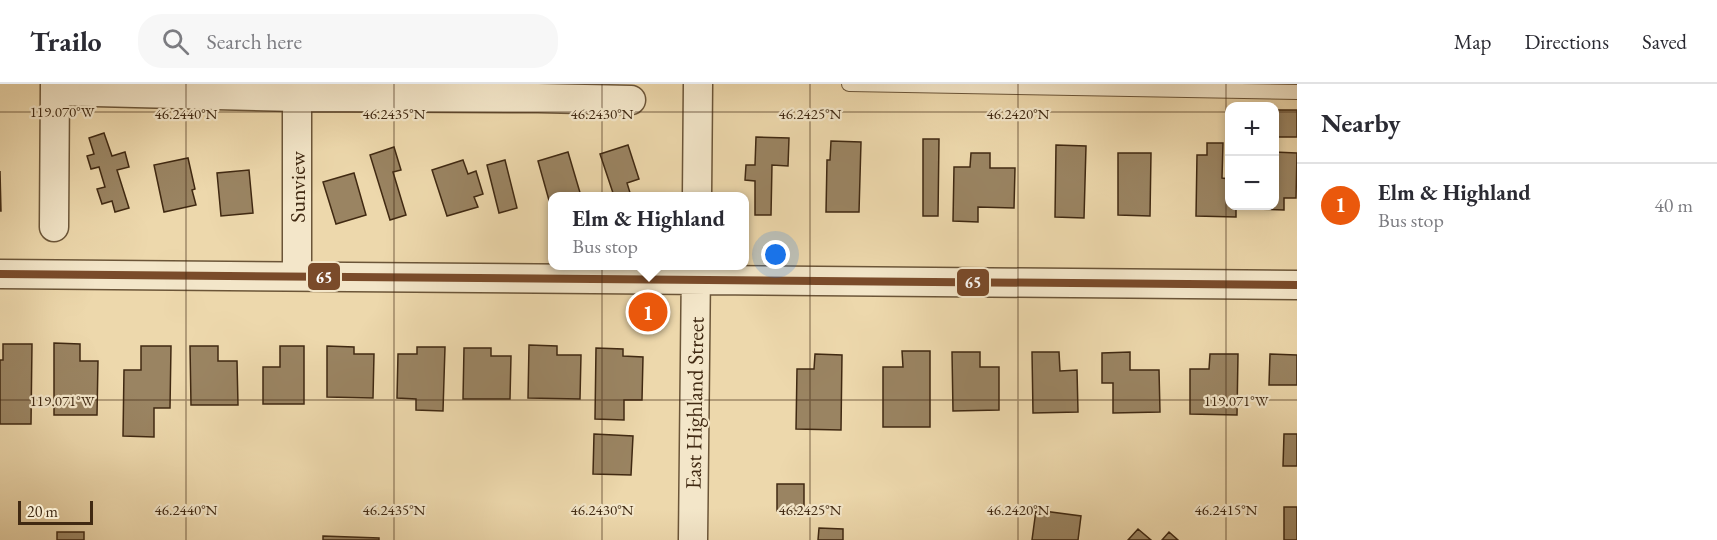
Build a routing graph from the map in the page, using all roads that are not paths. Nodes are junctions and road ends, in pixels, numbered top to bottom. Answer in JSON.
{"nodes":[{"id":1,"x":698,"y":84,"type":"edge"},
{"id":2,"x":849,"y":84,"type":"edge"},
{"id":3,"x":55,"y":87,"type":"edge"},
{"id":4,"x":538,"y":91,"type":"edge"},
{"id":5,"x":1297,"y":92,"type":"edge"},
{"id":6,"x":297,"y":97,"type":"junction"},
{"id":7,"x":631,"y":100,"type":"dead end"},
{"id":8,"x":697,"y":192,"type":"edge"},
{"id":9,"x":54,"y":226,"type":"dead end"},
{"id":10,"x":696,"y":273,"type":"edge"},
{"id":11,"x":0,"y":274,"type":"edge"},
{"id":12,"x":297,"y":276,"type":"junction"},
{"id":13,"x":1297,"y":285,"type":"edge"},
{"id":14,"x":693,"y":540,"type":"edge"}],
"edges":[{"from":1,"to":8,"type":"street"},
{"from":2,"to":5,"type":"lane"},
{"from":3,"to":6,"type":"street"},
{"from":3,"to":9,"type":"street"},
{"from":4,"to":6,"type":"street"},
{"from":4,"to":7,"type":"street"},
{"from":6,"to":12,"type":"street","name":"Sunview"},
{"from":10,"to":12,"type":"street"},
{"from":10,"to":13,"type":"street"},
{"from":10,"to":14,"type":"street","name":"East Highland Street"},
{"from":11,"to":12,"type":"street"}]}
